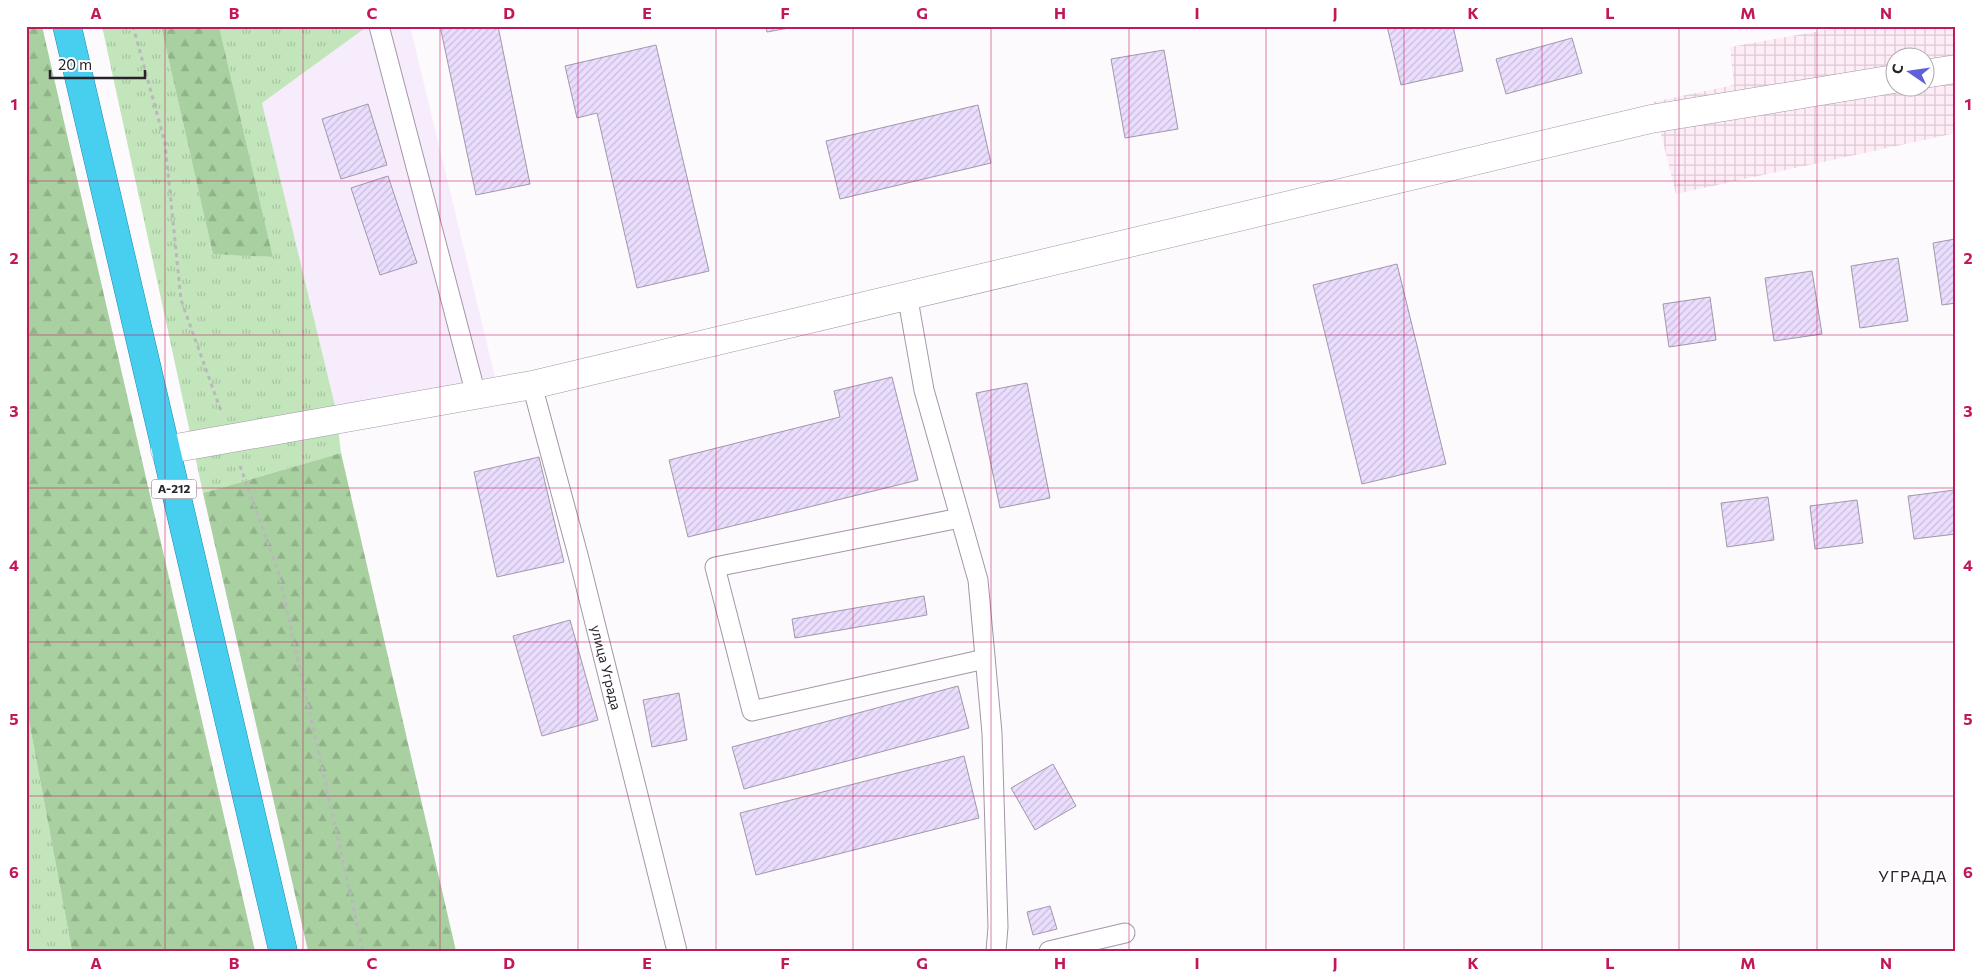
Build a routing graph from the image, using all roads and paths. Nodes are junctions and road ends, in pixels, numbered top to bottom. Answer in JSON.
{"nodes":[{"id":1,"x":67,"y":26,"type":"edge"},
{"id":2,"x":133,"y":26,"type":"edge"},
{"id":3,"x":379,"y":26,"type":"edge"},
{"id":4,"x":1956,"y":69,"type":"edge"},
{"id":5,"x":1934,"y":72,"type":"edge"},
{"id":6,"x":1884,"y":81,"type":"edge"},
{"id":7,"x":907,"y":294,"type":"junction"},
{"id":8,"x":532,"y":385,"type":"junction"},
{"id":9,"x":476,"y":395,"type":"junction"},
{"id":10,"x":230,"y":439,"type":"junction"},
{"id":11,"x":165,"y":450,"type":"junction"},
{"id":12,"x":960,"y":518,"type":"junction"},
{"id":13,"x":985,"y":659,"type":"junction"},
{"id":14,"x":1125,"y":933,"type":"dead end"},
{"id":15,"x":283,"y":951,"type":"edge"},
{"id":16,"x":363,"y":951,"type":"edge"},
{"id":17,"x":678,"y":951,"type":"edge"},
{"id":18,"x":996,"y":951,"type":"edge"},
{"id":19,"x":1049,"y":951,"type":"edge"}],
"edges":[{"from":1,"to":11,"type":"highway","number":"А-212"},
{"from":2,"to":10,"type":"path"},
{"from":3,"to":9,"type":"lane"},
{"from":4,"to":5,"type":"street"},
{"from":6,"to":7,"type":"street"},
{"from":7,"to":8,"type":"street"},
{"from":7,"to":12,"type":"lane"},
{"from":8,"to":9,"type":"street"},
{"from":8,"to":17,"type":"lane","name":"улица Уграда"},
{"from":9,"to":10,"type":"street"},
{"from":10,"to":11,"type":"street"},
{"from":10,"to":16,"type":"path"},
{"from":11,"to":15,"type":"highway","number":"А-212"},
{"from":12,"to":13,"type":"lane"},
{"from":12,"to":13,"type":"lane"},
{"from":13,"to":18,"type":"lane"},
{"from":14,"to":19,"type":"lane"}]}
